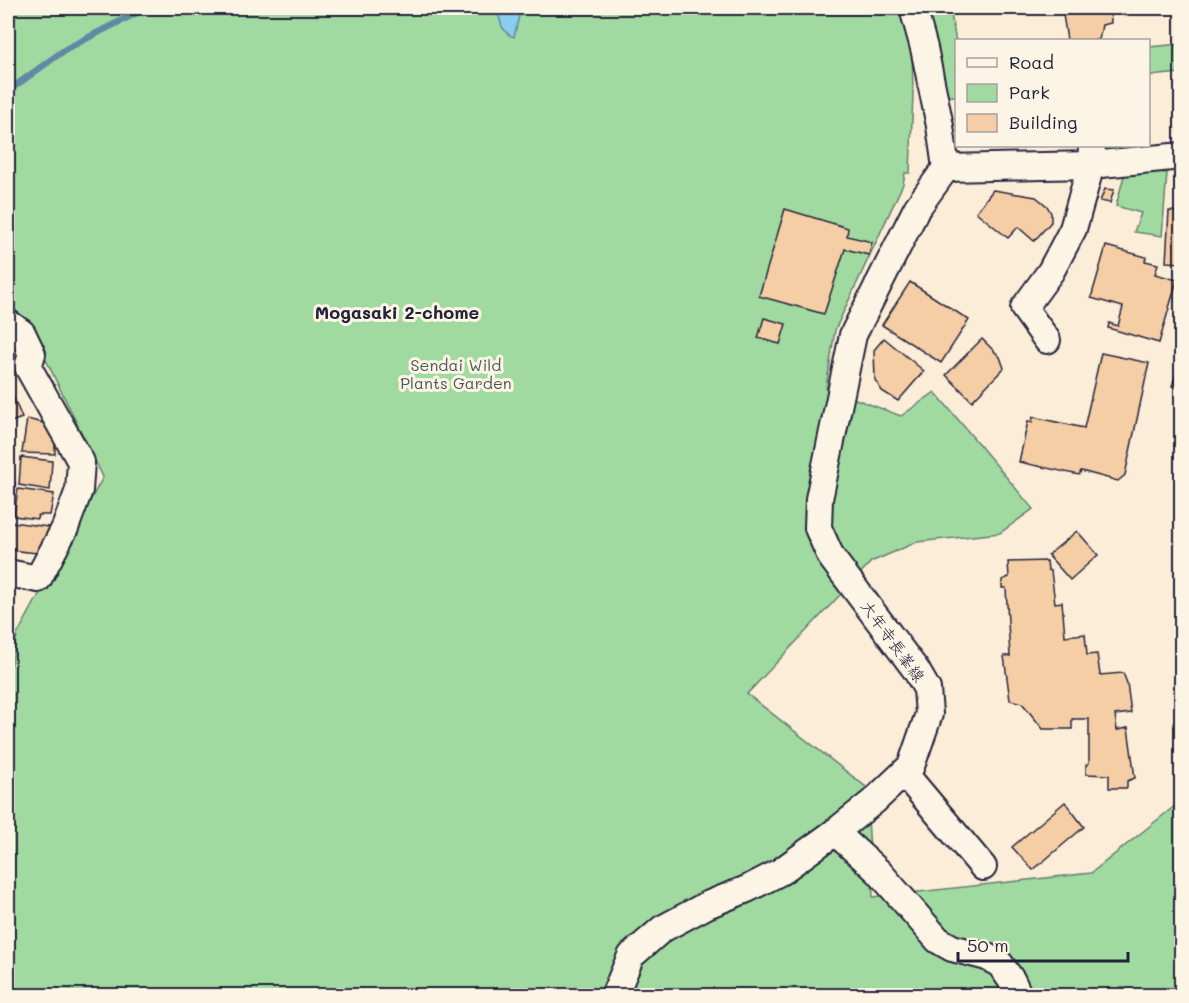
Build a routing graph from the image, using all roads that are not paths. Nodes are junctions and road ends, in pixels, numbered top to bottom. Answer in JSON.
{"nodes":[{"id":1,"x":913,"y":8,"type":"edge"},
{"id":2,"x":948,"y":152,"type":"edge"},
{"id":3,"x":1092,"y":155,"type":"edge"},
{"id":4,"x":1182,"y":156,"type":"edge"},
{"id":5,"x":8,"y":323,"type":"edge"},
{"id":6,"x":1047,"y":340,"type":"dead end"},
{"id":7,"x":8,"y":573,"type":"edge"},
{"id":8,"x":904,"y":773,"type":"junction"},
{"id":9,"x":835,"y":832,"type":"junction"},
{"id":10,"x":983,"y":867,"type":"dead end"},
{"id":11,"x":614,"y":996,"type":"edge"},
{"id":12,"x":1018,"y":996,"type":"edge"}],
"edges":[{"from":1,"to":2,"type":"street"},
{"from":2,"to":3,"type":"street"},
{"from":2,"to":8,"type":"street","name":"大年寺長峯線"},
{"from":3,"to":4,"type":"street"},
{"from":3,"to":6,"type":"street"},
{"from":5,"to":7,"type":"street"},
{"from":8,"to":9,"type":"street","name":"大年寺長峯線"},
{"from":8,"to":10,"type":"street"},
{"from":9,"to":11,"type":"street","name":"大年寺長峯線"},
{"from":9,"to":12,"type":"street"}]}
